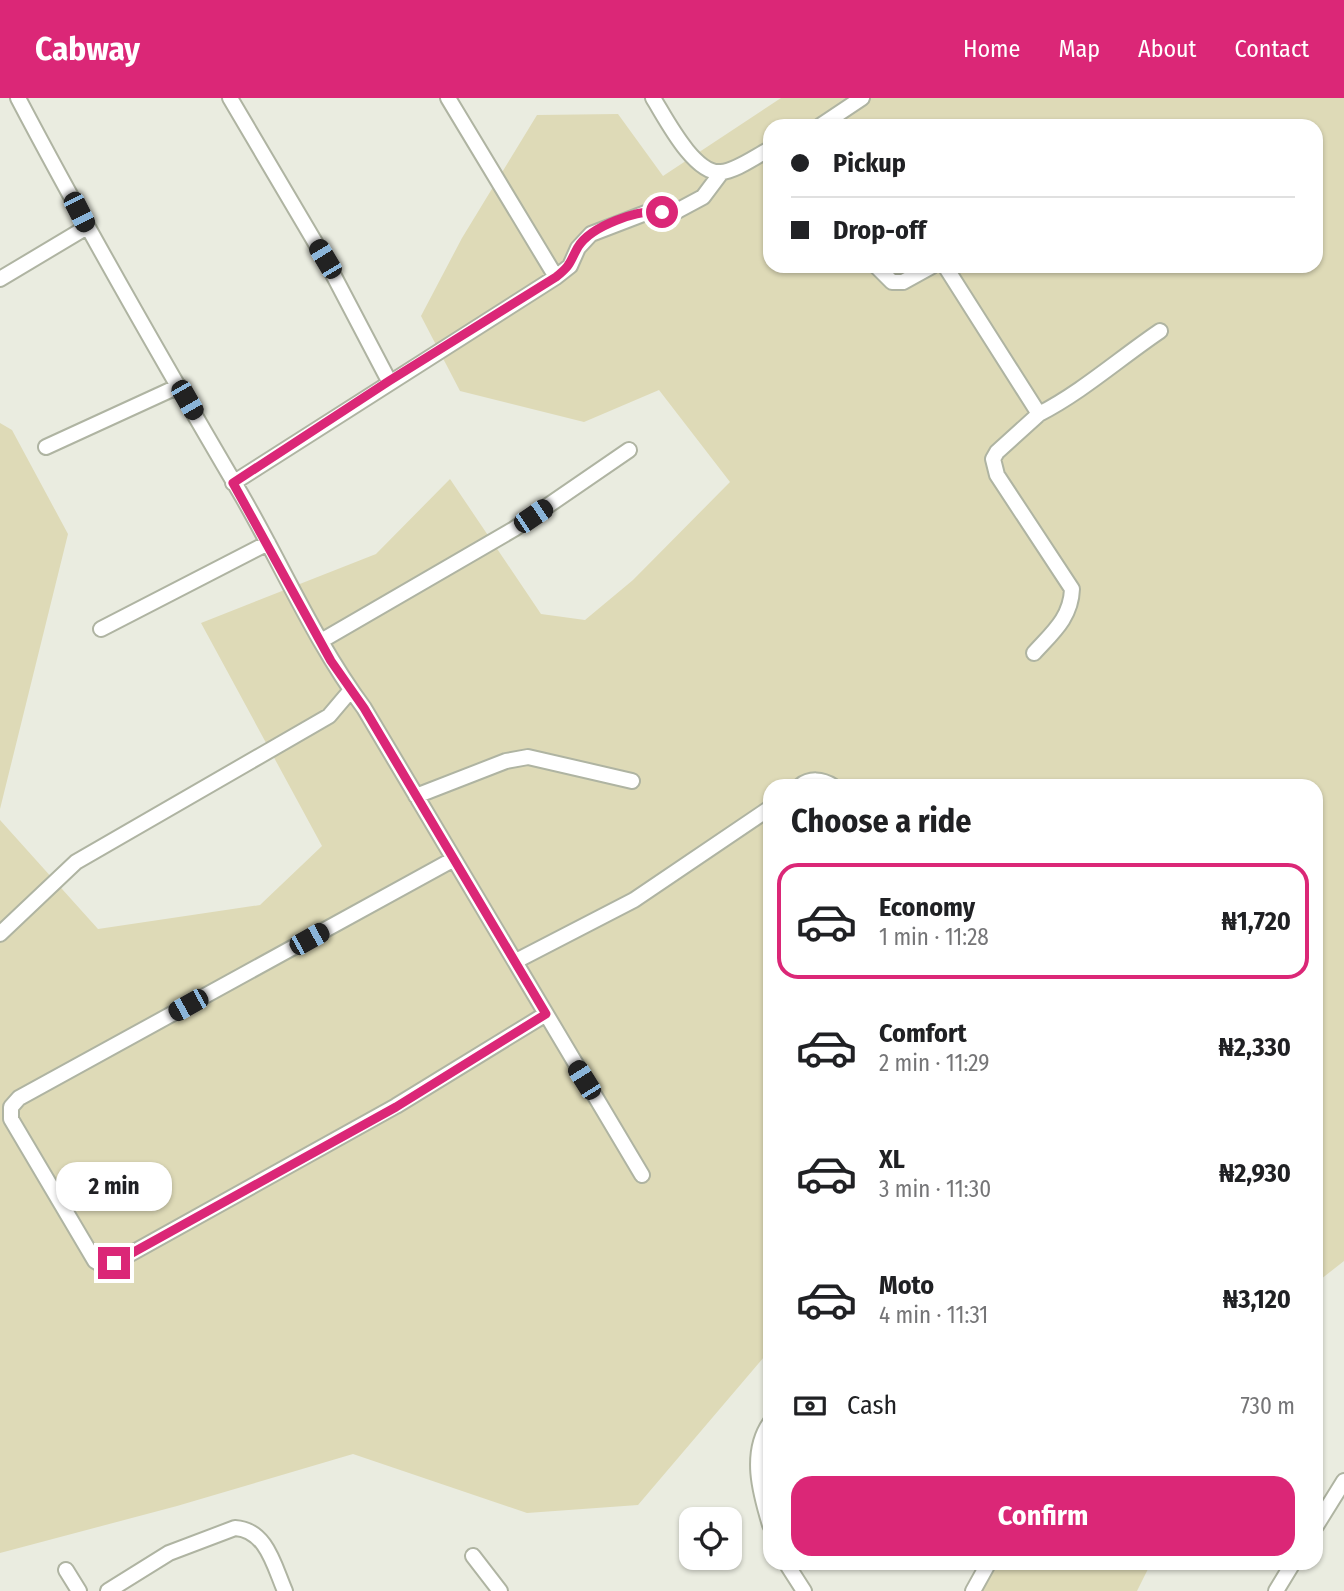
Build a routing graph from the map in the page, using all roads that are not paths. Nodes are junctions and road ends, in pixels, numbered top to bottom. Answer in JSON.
{"nodes":[{"id":1,"x":18,"y":98,"type":"edge"},
{"id":2,"x":230,"y":98,"type":"edge"},
{"id":3,"x":449,"y":98,"type":"edge"},
{"id":4,"x":653,"y":98,"type":"edge"},
{"id":5,"x":862,"y":98,"type":"edge"},
{"id":6,"x":830,"y":119,"type":"edge"},
{"id":7,"x":763,"y":152,"type":"edge"},
{"id":8,"x":721,"y":173,"type":"junction"},
{"id":9,"x":87,"y":227,"type":"junction"},
{"id":10,"x":883,"y":273,"type":"edge"},
{"id":11,"x":919,"y":273,"type":"edge"},
{"id":12,"x":949,"y":273,"type":"edge"},
{"id":13,"x":556,"y":277,"type":"junction"},
{"id":14,"x":0,"y":279,"type":"edge"},
{"id":15,"x":1160,"y":331,"type":"dead end"},
{"id":16,"x":389,"y":381,"type":"junction"},
{"id":17,"x":178,"y":386,"type":"junction"},
{"id":18,"x":1039,"y":414,"type":"junction"},
{"id":19,"x":46,"y":447,"type":"dead end"},
{"id":20,"x":629,"y":450,"type":"dead end"},
{"id":21,"x":233,"y":483,"type":"junction"},
{"id":22,"x":268,"y":543,"type":"junction"},
{"id":23,"x":101,"y":629,"type":"dead end"},
{"id":24,"x":321,"y":641,"type":"junction"},
{"id":25,"x":1034,"y":653,"type":"dead end"},
{"id":26,"x":351,"y":690,"type":"junction"},
{"id":27,"x":632,"y":781,"type":"dead end"},
{"id":28,"x":416,"y":796,"type":"junction"},
{"id":29,"x":763,"y":813,"type":"edge"},
{"id":30,"x":454,"y":859,"type":"junction"},
{"id":31,"x":0,"y":934,"type":"edge"},
{"id":32,"x":516,"y":961,"type":"junction"},
{"id":33,"x":546,"y":1014,"type":"junction"},
{"id":34,"x":642,"y":1175,"type":"dead end"},
{"id":35,"x":763,"y":1434,"type":"edge"},
{"id":36,"x":1344,"y":1481,"type":"edge"},
{"id":37,"x":763,"y":1501,"type":"edge"},
{"id":38,"x":1338,"y":1502,"type":"edge"},
{"id":39,"x":1323,"y":1518,"type":"edge"},
{"id":40,"x":473,"y":1556,"type":"dead end"},
{"id":41,"x":66,"y":1570,"type":"dead end"},
{"id":42,"x":790,"y":1570,"type":"edge"},
{"id":43,"x":984,"y":1570,"type":"edge"},
{"id":44,"x":1289,"y":1570,"type":"edge"},
{"id":45,"x":79,"y":1591,"type":"edge"},
{"id":46,"x":108,"y":1591,"type":"edge"},
{"id":47,"x":285,"y":1591,"type":"edge"},
{"id":48,"x":500,"y":1591,"type":"edge"},
{"id":49,"x":804,"y":1591,"type":"edge"},
{"id":50,"x":972,"y":1591,"type":"edge"},
{"id":51,"x":1276,"y":1591,"type":"edge"}],
"edges":[{"from":1,"to":9,"type":"street"},
{"from":2,"to":16,"type":"street"},
{"from":3,"to":13,"type":"street"},
{"from":4,"to":8,"type":"street"},
{"from":5,"to":6,"type":"street"},
{"from":7,"to":8,"type":"street"},
{"from":8,"to":13,"type":"street"},
{"from":9,"to":14,"type":"street"},
{"from":9,"to":17,"type":"street"},
{"from":10,"to":11,"type":"street"},
{"from":12,"to":18,"type":"street"},
{"from":13,"to":16,"type":"street"},
{"from":15,"to":18,"type":"street"},
{"from":16,"to":21,"type":"street"},
{"from":17,"to":19,"type":"street"},
{"from":17,"to":21,"type":"street"},
{"from":18,"to":25,"type":"street"},
{"from":20,"to":24,"type":"street"},
{"from":21,"to":22,"type":"street"},
{"from":22,"to":23,"type":"street"},
{"from":22,"to":24,"type":"street"},
{"from":24,"to":26,"type":"street"},
{"from":26,"to":28,"type":"street"},
{"from":26,"to":31,"type":"street"},
{"from":27,"to":28,"type":"street"},
{"from":28,"to":30,"type":"street"},
{"from":29,"to":32,"type":"street"},
{"from":30,"to":32,"type":"street"},
{"from":30,"to":33,"type":"street"},
{"from":32,"to":33,"type":"street"},
{"from":33,"to":34,"type":"street"},
{"from":35,"to":37,"type":"street"},
{"from":36,"to":38,"type":"street"},
{"from":38,"to":39,"type":"street"},
{"from":40,"to":48,"type":"street"},
{"from":41,"to":45,"type":"street"},
{"from":42,"to":49,"type":"street"},
{"from":43,"to":50,"type":"street"},
{"from":44,"to":51,"type":"street"},
{"from":46,"to":47,"type":"street"}]}
